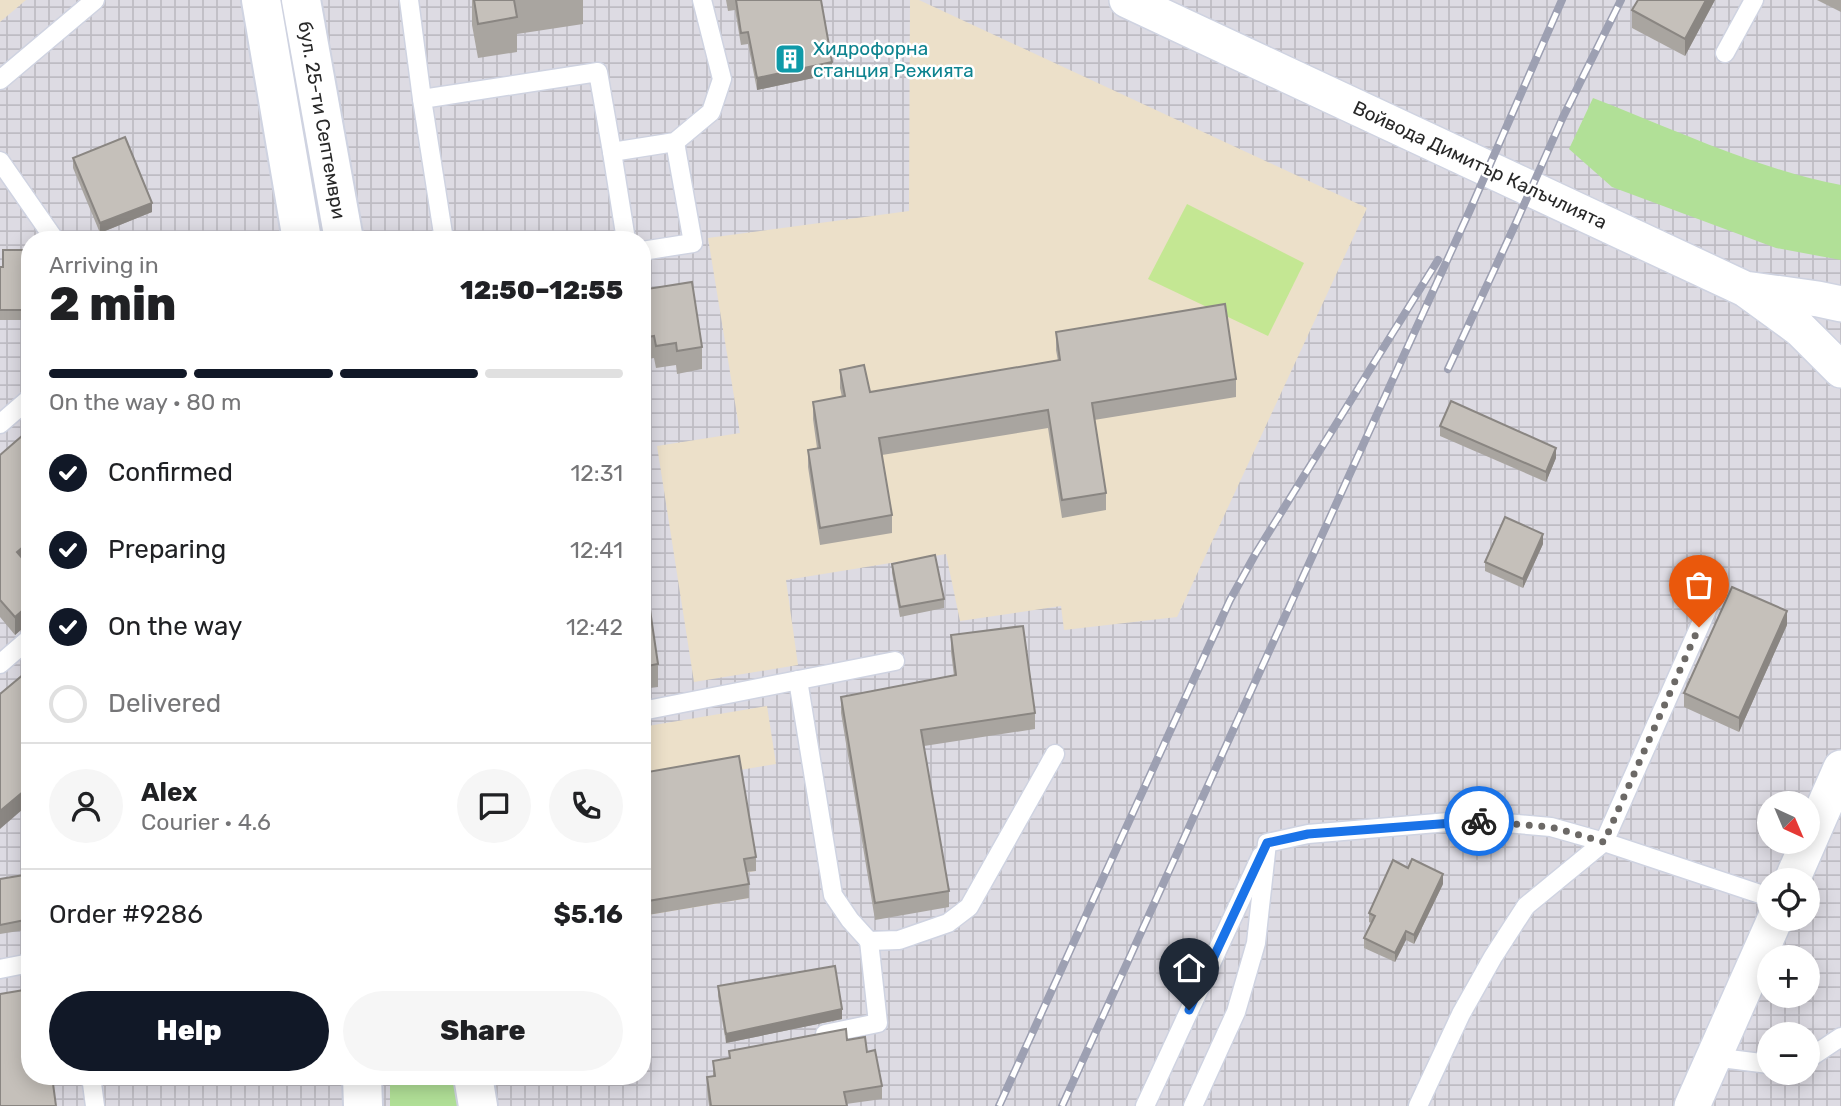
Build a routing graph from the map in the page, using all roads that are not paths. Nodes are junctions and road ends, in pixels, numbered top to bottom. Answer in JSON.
{"nodes":[{"id":1,"x":95,"y":0,"type":"edge"},
{"id":2,"x":261,"y":0,"type":"edge"},
{"id":3,"x":301,"y":0,"type":"edge"},
{"id":4,"x":409,"y":0,"type":"edge"},
{"id":5,"x":702,"y":0,"type":"edge"},
{"id":6,"x":1127,"y":0,"type":"edge"},
{"id":7,"x":1754,"y":0,"type":"edge"},
{"id":8,"x":1726,"y":53,"type":"dead end"},
{"id":9,"x":0,"y":80,"type":"edge"},
{"id":10,"x":422,"y":99,"type":"junction"},
{"id":11,"x":675,"y":142,"type":"junction"},
{"id":12,"x":612,"y":152,"type":"junction"},
{"id":13,"x":0,"y":161,"type":"edge"},
{"id":14,"x":49,"y":231,"type":"edge"},
{"id":15,"x":300,"y":231,"type":"edge"},
{"id":16,"x":342,"y":231,"type":"edge"},
{"id":17,"x":443,"y":231,"type":"edge"},
{"id":18,"x":625,"y":231,"type":"edge"},
{"id":19,"x":651,"y":250,"type":"edge"},
{"id":20,"x":1745,"y":289,"type":"junction"},
{"id":21,"x":1841,"y":304,"type":"edge"},
{"id":22,"x":1841,"y":370,"type":"edge"},
{"id":23,"x":21,"y":406,"type":"edge"},
{"id":24,"x":0,"y":424,"type":"edge"},
{"id":25,"x":1710,"y":603,"type":"dead end"},
{"id":26,"x":21,"y":646,"type":"edge"},
{"id":27,"x":895,"y":661,"type":"dead end"},
{"id":28,"x":0,"y":664,"type":"edge"},
{"id":29,"x":798,"y":680,"type":"junction"},
{"id":30,"x":651,"y":709,"type":"edge"},
{"id":31,"x":1055,"y":754,"type":"dead end"},
{"id":32,"x":1841,"y":768,"type":"edge"},
{"id":33,"x":1604,"y":842,"type":"junction"},
{"id":34,"x":1267,"y":843,"type":"junction"},
{"id":35,"x":1797,"y":868,"type":"edge"},
{"id":36,"x":1757,"y":893,"type":"edge"},
{"id":37,"x":1770,"y":931,"type":"edge"},
{"id":38,"x":869,"y":941,"type":"junction"},
{"id":39,"x":21,"y":965,"type":"edge"},
{"id":40,"x":0,"y":969,"type":"edge"},
{"id":41,"x":811,"y":1037,"type":"edge"},
{"id":42,"x":1841,"y":1037,"type":"edge"},
{"id":43,"x":1820,"y":1051,"type":"edge"},
{"id":44,"x":1713,"y":1057,"type":"junction"},
{"id":45,"x":1757,"y":1062,"type":"edge"},
{"id":46,"x":92,"y":1085,"type":"edge"},
{"id":47,"x":362,"y":1085,"type":"edge"},
{"id":48,"x":474,"y":1085,"type":"edge"},
{"id":49,"x":1417,"y":1104,"type":"edge"},
{"id":50,"x":95,"y":1106,"type":"edge"},
{"id":51,"x":363,"y":1106,"type":"edge"},
{"id":52,"x":478,"y":1106,"type":"edge"},
{"id":53,"x":1145,"y":1106,"type":"edge"},
{"id":54,"x":1193,"y":1106,"type":"edge"},
{"id":55,"x":1692,"y":1106,"type":"edge"}],
"edges":[{"from":1,"to":9,"type":"lane"},
{"from":2,"to":15,"type":"main road","name":"бул. 25-ти Септември"},
{"from":3,"to":16,"type":"main road","name":"бул. 25-ти Септември"},
{"from":4,"to":10,"type":"lane"},
{"from":5,"to":11,"type":"lane"},
{"from":6,"to":20,"type":"street","name":"Войвода Димитър Калъчлията"},
{"from":7,"to":8,"type":"lane"},
{"from":10,"to":12,"type":"lane"},
{"from":10,"to":17,"type":"lane"},
{"from":11,"to":12,"type":"lane"},
{"from":11,"to":19,"type":"lane"},
{"from":12,"to":18,"type":"lane"},
{"from":13,"to":14,"type":"lane"},
{"from":20,"to":21,"type":"street","name":"Войвода Димитър Калъчлията"},
{"from":20,"to":22,"type":"street"},
{"from":23,"to":24,"type":"lane"},
{"from":25,"to":33,"type":"lane"},
{"from":26,"to":28,"type":"lane"},
{"from":27,"to":29,"type":"lane"},
{"from":29,"to":30,"type":"lane"},
{"from":29,"to":38,"type":"lane"},
{"from":31,"to":38,"type":"lane"},
{"from":32,"to":35,"type":"street"},
{"from":33,"to":34,"type":"lane"},
{"from":33,"to":36,"type":"lane"},
{"from":33,"to":49,"type":"lane"},
{"from":34,"to":53,"type":"lane"},
{"from":34,"to":54,"type":"lane"},
{"from":37,"to":44,"type":"street"},
{"from":38,"to":41,"type":"lane"},
{"from":39,"to":40,"type":"lane"},
{"from":42,"to":43,"type":"lane"},
{"from":44,"to":45,"type":"lane"},
{"from":44,"to":55,"type":"street"},
{"from":46,"to":50,"type":"lane"},
{"from":47,"to":51,"type":"main road"},
{"from":48,"to":52,"type":"main road"}]}
